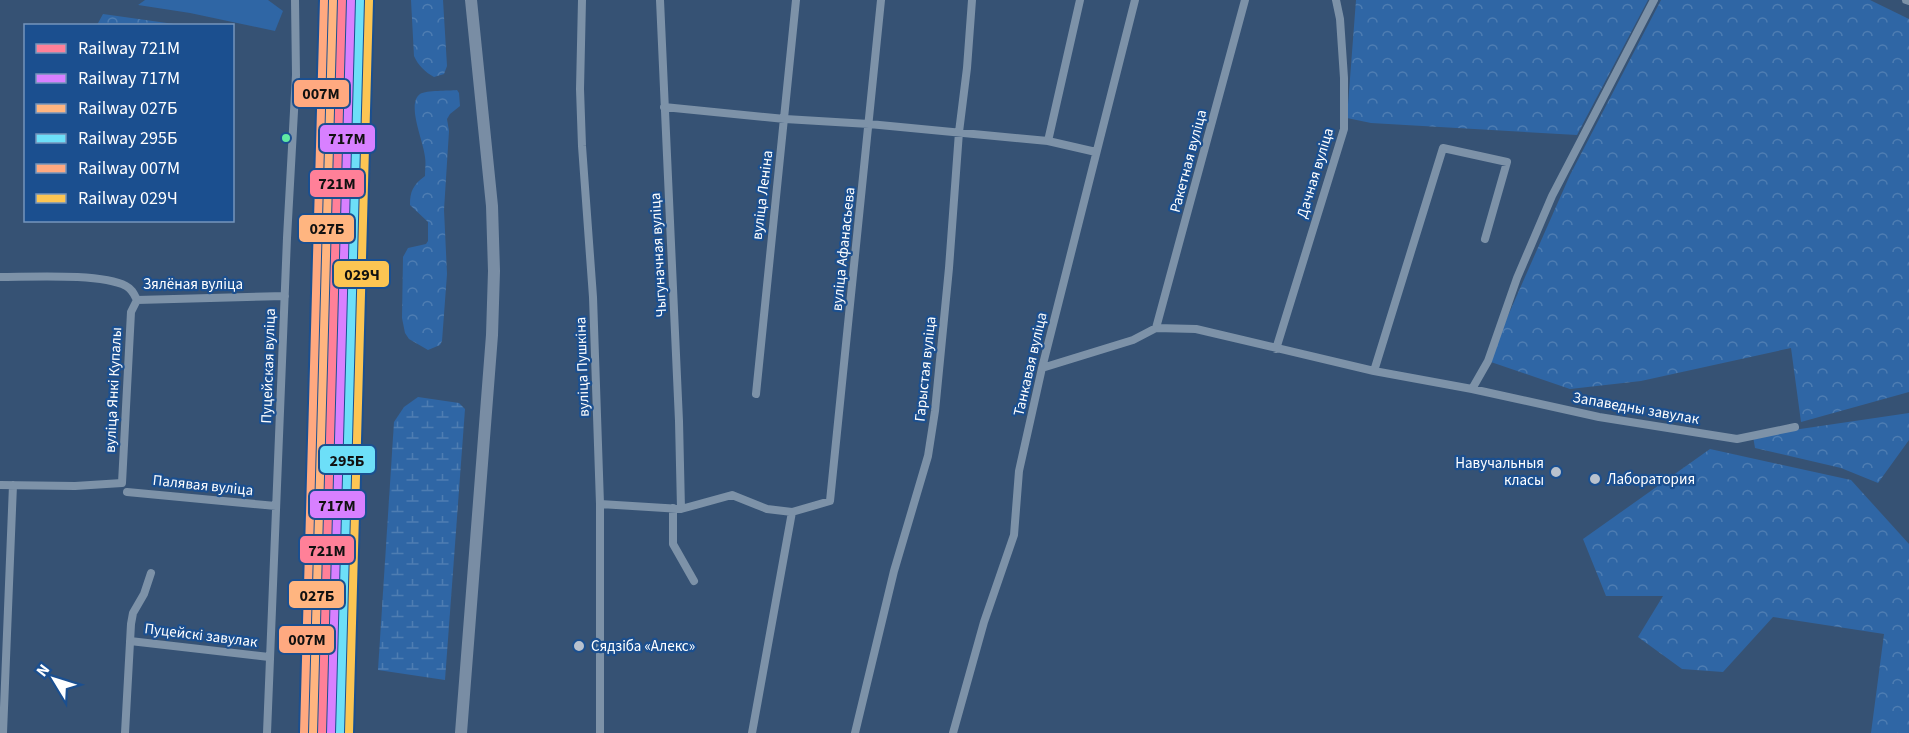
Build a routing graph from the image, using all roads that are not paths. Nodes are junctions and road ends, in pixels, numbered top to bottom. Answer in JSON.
{"nodes":[{"id":1,"x":295,"y":0,"type":"edge"},
{"id":2,"x":471,"y":0,"type":"edge"},
{"id":3,"x":582,"y":0,"type":"edge"},
{"id":4,"x":660,"y":0,"type":"edge"},
{"id":5,"x":796,"y":0,"type":"edge"},
{"id":6,"x":881,"y":0,"type":"edge"},
{"id":7,"x":972,"y":0,"type":"edge"},
{"id":8,"x":1080,"y":0,"type":"edge"},
{"id":9,"x":1135,"y":0,"type":"edge"},
{"id":10,"x":1245,"y":0,"type":"edge"},
{"id":11,"x":1336,"y":0,"type":"edge"},
{"id":12,"x":1654,"y":0,"type":"edge"},
{"id":13,"x":664,"y":107,"type":"junction"},
{"id":14,"x":785,"y":119,"type":"junction"},
{"id":15,"x":869,"y":124,"type":"junction"},
{"id":16,"x":959,"y":132,"type":"junction"},
{"id":17,"x":1048,"y":141,"type":"junction"},
{"id":18,"x":1096,"y":153,"type":"junction"},
{"id":19,"x":1485,"y":239,"type":"dead end"},
{"id":20,"x":0,"y":277,"type":"edge"},
{"id":21,"x":285,"y":296,"type":"junction"},
{"id":22,"x":137,"y":300,"type":"junction"},
{"id":23,"x":1156,"y":328,"type":"junction"},
{"id":24,"x":1276,"y":349,"type":"junction"},
{"id":25,"x":1042,"y":368,"type":"junction"},
{"id":26,"x":1374,"y":371,"type":"junction"},
{"id":27,"x":1472,"y":389,"type":"junction"},
{"id":28,"x":756,"y":394,"type":"dead end"},
{"id":29,"x":1795,"y":427,"type":"dead end"},
{"id":30,"x":0,"y":485,"type":"edge"},
{"id":31,"x":13,"y":485,"type":"junction"},
{"id":32,"x":128,"y":492,"type":"dead end"},
{"id":33,"x":600,"y":504,"type":"junction"},
{"id":34,"x":276,"y":506,"type":"junction"},
{"id":35,"x":677,"y":508,"type":"junction"},
{"id":36,"x":792,"y":512,"type":"junction"},
{"id":37,"x":151,"y":573,"type":"dead end"},
{"id":38,"x":694,"y":581,"type":"dead end"},
{"id":39,"x":130,"y":641,"type":"junction"},
{"id":40,"x":269,"y":657,"type":"junction"},
{"id":41,"x":3,"y":733,"type":"edge"},
{"id":42,"x":125,"y":733,"type":"edge"},
{"id":43,"x":267,"y":733,"type":"edge"},
{"id":44,"x":461,"y":733,"type":"edge"},
{"id":45,"x":600,"y":733,"type":"edge"},
{"id":46,"x":752,"y":733,"type":"edge"},
{"id":47,"x":855,"y":733,"type":"edge"},
{"id":48,"x":953,"y":733,"type":"edge"}],
"edges":[{"from":1,"to":21,"type":"street","name":"Пуцейская вуліца"},
{"from":2,"to":44,"type":"street"},
{"from":3,"to":33,"type":"street","name":"вуліца Пушкіна"},
{"from":4,"to":13,"type":"street","name":"Чыгуначная вуліца"},
{"from":5,"to":14,"type":"street","name":"вуліца Леніна"},
{"from":6,"to":15,"type":"street","name":"вуліца Афанасьева"},
{"from":7,"to":16,"type":"street","name":"Гарыстая вуліца"},
{"from":8,"to":17,"type":"street"},
{"from":9,"to":18,"type":"street","name":"Танкавая вуліца"},
{"from":10,"to":23,"type":"street","name":"Ракетная вуліца"},
{"from":11,"to":24,"type":"street","name":"Дачная вуліца"},
{"from":12,"to":27,"type":"street"},
{"from":13,"to":14,"type":"street"},
{"from":13,"to":35,"type":"street","name":"Чыгуначная вуліца"},
{"from":14,"to":15,"type":"street"},
{"from":14,"to":28,"type":"street","name":"вуліца Леніна"},
{"from":15,"to":16,"type":"street"},
{"from":15,"to":36,"type":"street","name":"вуліца Афанасьева"},
{"from":16,"to":17,"type":"street"},
{"from":16,"to":47,"type":"street","name":"Гарыстая вуліца"},
{"from":17,"to":18,"type":"street"},
{"from":18,"to":25,"type":"street","name":"Танкавая вуліца"},
{"from":19,"to":26,"type":"street"},
{"from":20,"to":22,"type":"street","name":"Зялёная вуліца"},
{"from":21,"to":22,"type":"street","name":"Зялёная вуліца"},
{"from":21,"to":34,"type":"street","name":"Пуцейская вуліца"},
{"from":22,"to":31,"type":"street","name":"вуліца Янкі Купалы"},
{"from":23,"to":24,"type":"street"},
{"from":23,"to":25,"type":"street"},
{"from":24,"to":26,"type":"street"},
{"from":25,"to":48,"type":"street","name":"Танкавая вуліца"},
{"from":26,"to":27,"type":"street"},
{"from":27,"to":29,"type":"street","name":"Запаведны завулак"},
{"from":30,"to":31,"type":"street"},
{"from":31,"to":41,"type":"street"},
{"from":32,"to":34,"type":"street","name":"Палявая вуліца"},
{"from":33,"to":35,"type":"street"},
{"from":33,"to":45,"type":"street","name":"вуліца Пушкіна"},
{"from":34,"to":40,"type":"street","name":"Пуцейская вуліца"},
{"from":35,"to":36,"type":"street"},
{"from":35,"to":38,"type":"street","name":"Чыгуначная вуліца"},
{"from":36,"to":46,"type":"street"},
{"from":37,"to":39,"type":"street","name":"Пуцейскі завулак"},
{"from":39,"to":40,"type":"street","name":"Пуцейскі завулак"},
{"from":39,"to":42,"type":"street","name":"Пуцейскі завулак"},
{"from":40,"to":43,"type":"street","name":"Пуцейская вуліца"}]}
